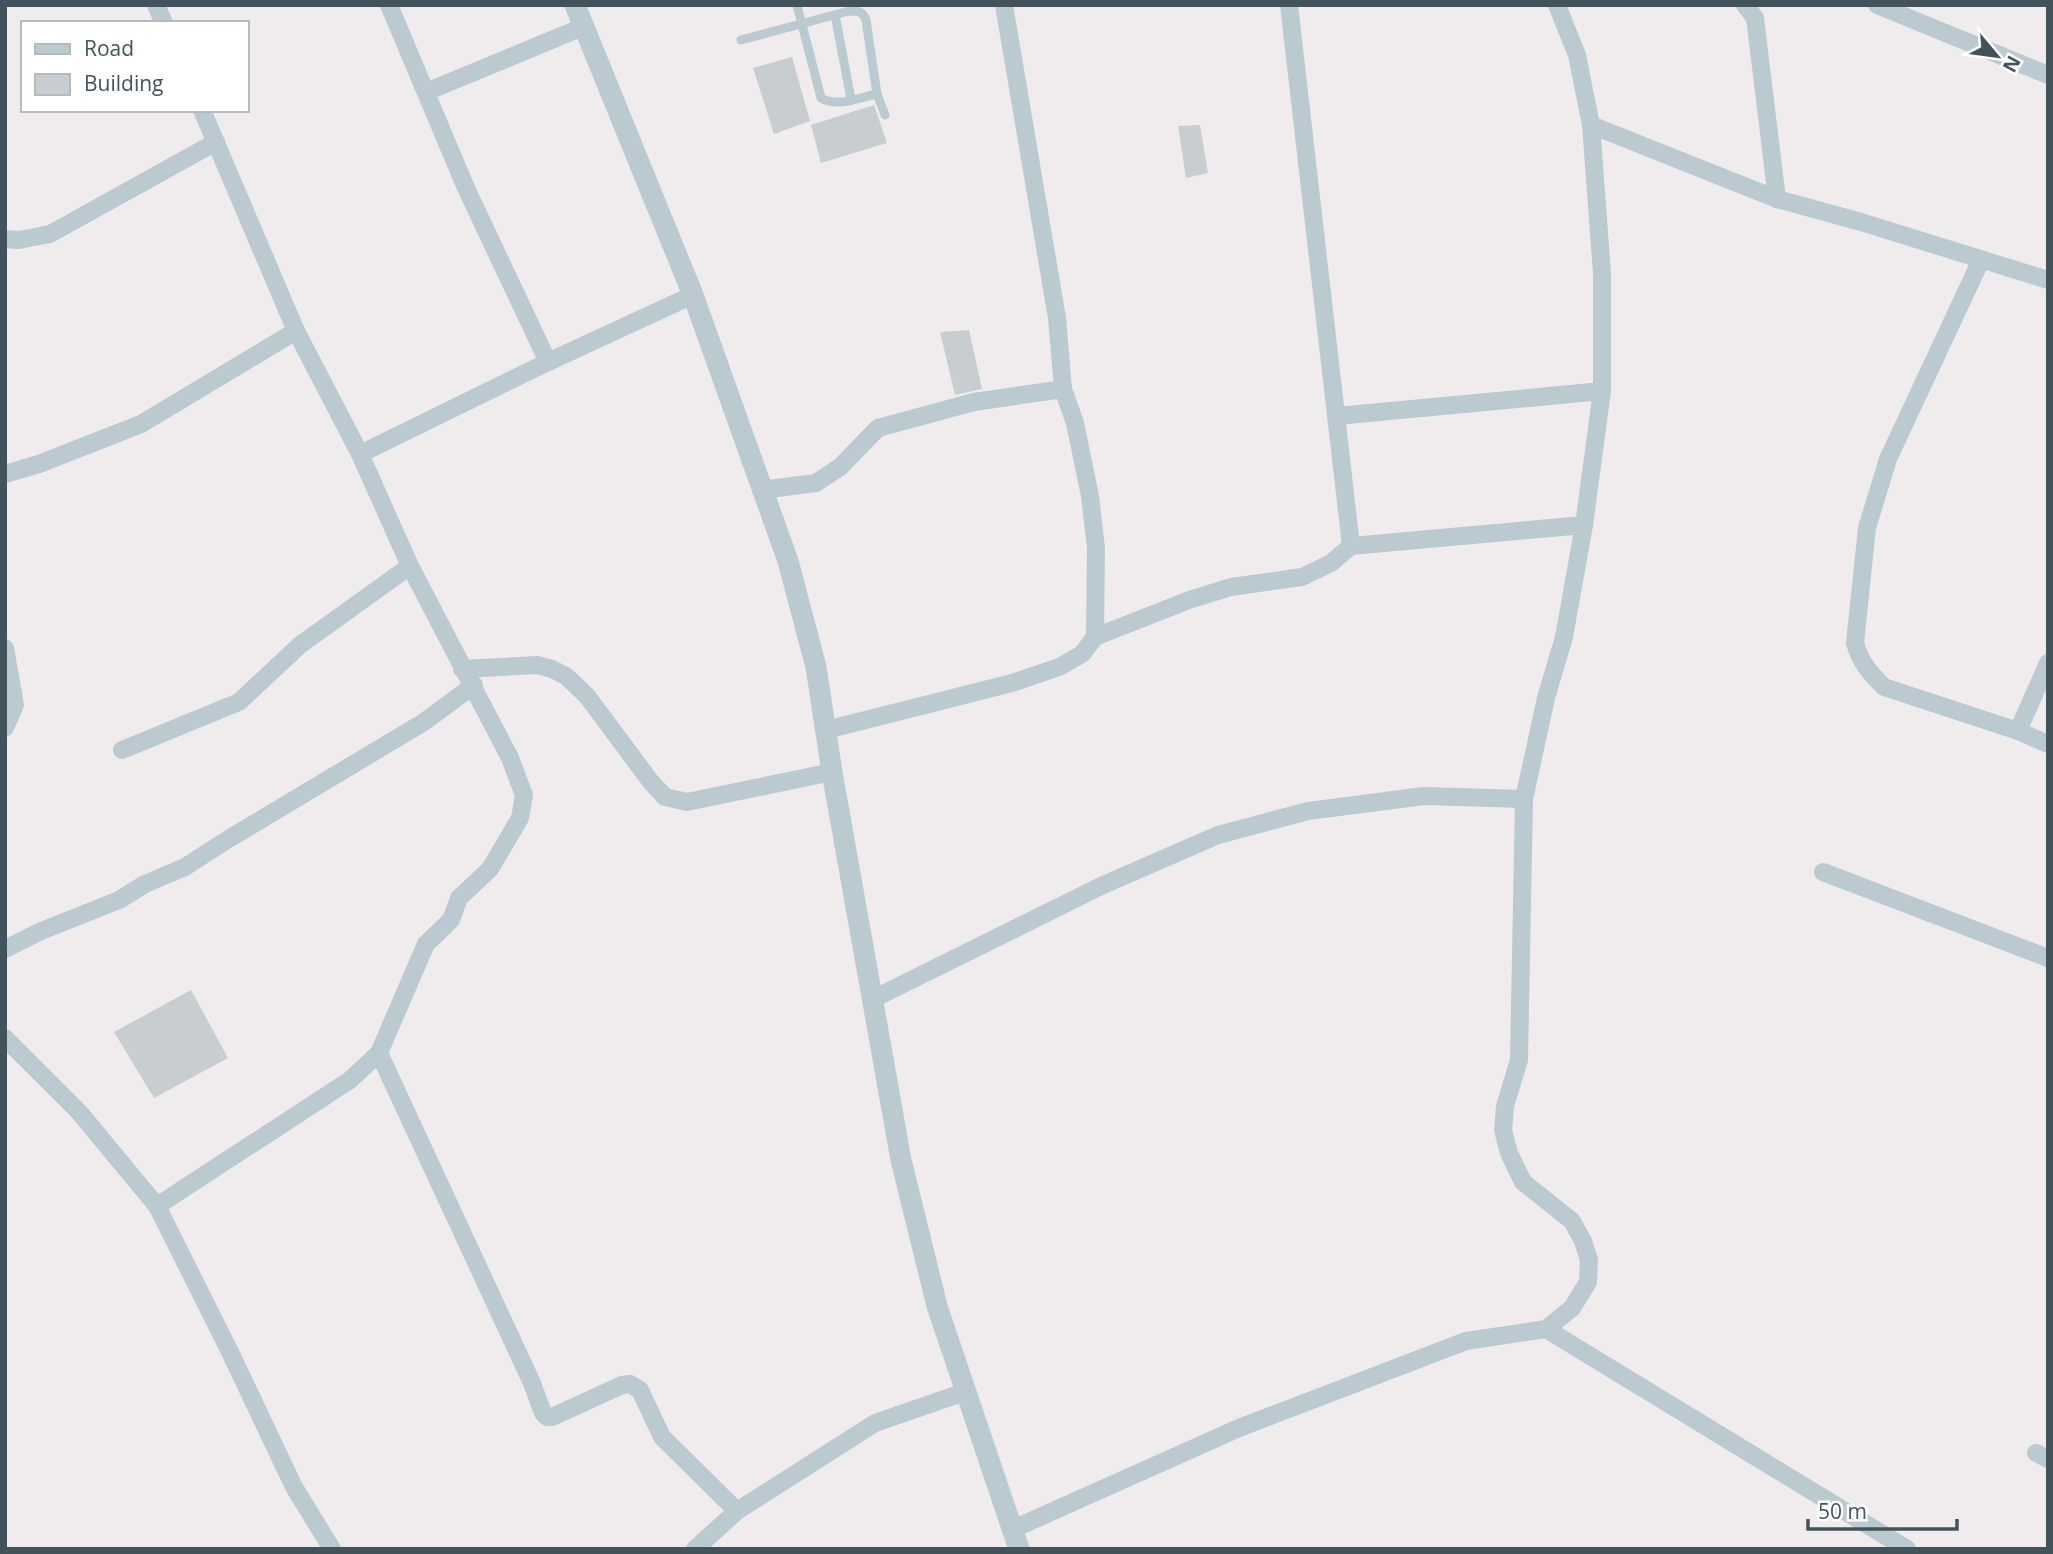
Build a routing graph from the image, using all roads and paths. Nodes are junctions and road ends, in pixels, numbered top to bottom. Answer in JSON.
{"nodes":[{"id":1,"x":156,"y":5,"type":"edge"},
{"id":2,"x":389,"y":5,"type":"edge"},
{"id":3,"x":575,"y":5,"type":"edge"},
{"id":4,"x":797,"y":5,"type":"edge"},
{"id":5,"x":1004,"y":5,"type":"edge"},
{"id":6,"x":1289,"y":5,"type":"edge"},
{"id":7,"x":1557,"y":5,"type":"edge"},
{"id":8,"x":1745,"y":5,"type":"edge"},
{"id":9,"x":1877,"y":5,"type":"edge"},
{"id":10,"x":835,"y":15,"type":"junction"},
{"id":11,"x":163,"y":21,"type":"edge"},
{"id":12,"x":802,"y":23,"type":"junction"},
{"id":13,"x":583,"y":27,"type":"junction"},
{"id":14,"x":741,"y":40,"type":"dead end"},
{"id":15,"x":2048,"y":75,"type":"edge"},
{"id":16,"x":426,"y":92,"type":"junction"},
{"id":17,"x":877,"y":93,"type":"junction"},
{"id":18,"x":851,"y":99,"type":"junction"},
{"id":19,"x":203,"y":112,"type":"edge"},
{"id":20,"x":884,"y":115,"type":"dead end"},
{"id":21,"x":1591,"y":125,"type":"junction"},
{"id":22,"x":216,"y":142,"type":"junction"},
{"id":23,"x":1777,"y":199,"type":"junction"},
{"id":24,"x":5,"y":239,"type":"edge"},
{"id":25,"x":1981,"y":260,"type":"junction"},
{"id":26,"x":2048,"y":280,"type":"edge"},
{"id":27,"x":693,"y":295,"type":"junction"},
{"id":28,"x":296,"y":331,"type":"junction"},
{"id":29,"x":548,"y":362,"type":"junction"},
{"id":30,"x":1063,"y":389,"type":"junction"},
{"id":31,"x":1601,"y":391,"type":"junction"},
{"id":32,"x":1337,"y":416,"type":"junction"},
{"id":33,"x":360,"y":454,"type":"junction"},
{"id":34,"x":5,"y":474,"type":"edge"},
{"id":35,"x":761,"y":490,"type":"junction"},
{"id":36,"x":1584,"y":525,"type":"junction"},
{"id":37,"x":1351,"y":546,"type":"junction"},
{"id":38,"x":410,"y":566,"type":"junction"},
{"id":39,"x":1095,"y":637,"type":"junction"},
{"id":40,"x":5,"y":648,"type":"edge"},
{"id":41,"x":2048,"y":663,"type":"edge"},
{"id":42,"x":462,"y":669,"type":"junction"},
{"id":43,"x":474,"y":685,"type":"junction"},
{"id":44,"x":5,"y":728,"type":"edge"},
{"id":45,"x":826,"y":730,"type":"junction"},
{"id":46,"x":2018,"y":732,"type":"junction"},
{"id":47,"x":2048,"y":744,"type":"edge"},
{"id":48,"x":122,"y":750,"type":"dead end"},
{"id":49,"x":832,"y":772,"type":"junction"},
{"id":50,"x":1524,"y":799,"type":"junction"},
{"id":51,"x":1824,"y":872,"type":"dead end"},
{"id":52,"x":5,"y":949,"type":"edge"},
{"id":53,"x":2048,"y":958,"type":"edge"},
{"id":54,"x":873,"y":999,"type":"junction"},
{"id":55,"x":5,"y":1038,"type":"edge"},
{"id":56,"x":379,"y":1053,"type":"junction"},
{"id":57,"x":157,"y":1206,"type":"junction"},
{"id":58,"x":1546,"y":1329,"type":"junction"},
{"id":59,"x":965,"y":1392,"type":"junction"},
{"id":60,"x":737,"y":1511,"type":"junction"},
{"id":61,"x":1016,"y":1539,"type":"edge"},
{"id":62,"x":1884,"y":1543,"type":"edge"},
{"id":63,"x":332,"y":1549,"type":"edge"},
{"id":64,"x":695,"y":1549,"type":"edge"},
{"id":65,"x":1907,"y":1549,"type":"edge"}],
"edges":[{"from":1,"to":11,"type":"street"},
{"from":2,"to":16,"type":"street"},
{"from":3,"to":13,"type":"street"},
{"from":4,"to":12,"type":"lane"},
{"from":5,"to":30,"type":"street"},
{"from":6,"to":32,"type":"street"},
{"from":7,"to":21,"type":"street"},
{"from":8,"to":23,"type":"street"},
{"from":9,"to":15,"type":"street"},
{"from":10,"to":12,"type":"lane"},
{"from":10,"to":17,"type":"lane"},
{"from":10,"to":18,"type":"lane"},
{"from":12,"to":14,"type":"lane"},
{"from":12,"to":18,"type":"lane"},
{"from":13,"to":16,"type":"street"},
{"from":13,"to":27,"type":"street"},
{"from":16,"to":29,"type":"street"},
{"from":17,"to":18,"type":"lane"},
{"from":17,"to":20,"type":"lane"},
{"from":19,"to":22,"type":"street"},
{"from":21,"to":23,"type":"street"},
{"from":21,"to":31,"type":"street"},
{"from":22,"to":24,"type":"street"},
{"from":22,"to":28,"type":"street"},
{"from":23,"to":25,"type":"street"},
{"from":25,"to":26,"type":"street"},
{"from":25,"to":46,"type":"street"},
{"from":27,"to":29,"type":"street"},
{"from":27,"to":35,"type":"street"},
{"from":28,"to":33,"type":"street"},
{"from":28,"to":34,"type":"street"},
{"from":29,"to":33,"type":"street"},
{"from":30,"to":35,"type":"street"},
{"from":30,"to":39,"type":"street"},
{"from":31,"to":32,"type":"street"},
{"from":31,"to":36,"type":"street"},
{"from":32,"to":37,"type":"street"},
{"from":33,"to":38,"type":"street"},
{"from":35,"to":45,"type":"street"},
{"from":36,"to":37,"type":"street"},
{"from":36,"to":50,"type":"street"},
{"from":37,"to":39,"type":"street"},
{"from":38,"to":42,"type":"street"},
{"from":38,"to":48,"type":"street"},
{"from":39,"to":45,"type":"street"},
{"from":40,"to":44,"type":"street"},
{"from":41,"to":46,"type":"street"},
{"from":42,"to":43,"type":"street"},
{"from":42,"to":49,"type":"street"},
{"from":43,"to":52,"type":"street"},
{"from":43,"to":56,"type":"street"},
{"from":45,"to":49,"type":"street"},
{"from":46,"to":47,"type":"street"},
{"from":49,"to":54,"type":"street"},
{"from":50,"to":54,"type":"street"},
{"from":50,"to":58,"type":"street"},
{"from":51,"to":53,"type":"street"},
{"from":54,"to":59,"type":"street"},
{"from":55,"to":57,"type":"street"},
{"from":56,"to":57,"type":"street"},
{"from":56,"to":60,"type":"street"},
{"from":57,"to":63,"type":"street"},
{"from":58,"to":61,"type":"street"},
{"from":58,"to":62,"type":"street"},
{"from":59,"to":60,"type":"street"},
{"from":59,"to":61,"type":"street"},
{"from":60,"to":64,"type":"street"},
{"from":62,"to":65,"type":"street"}]}
